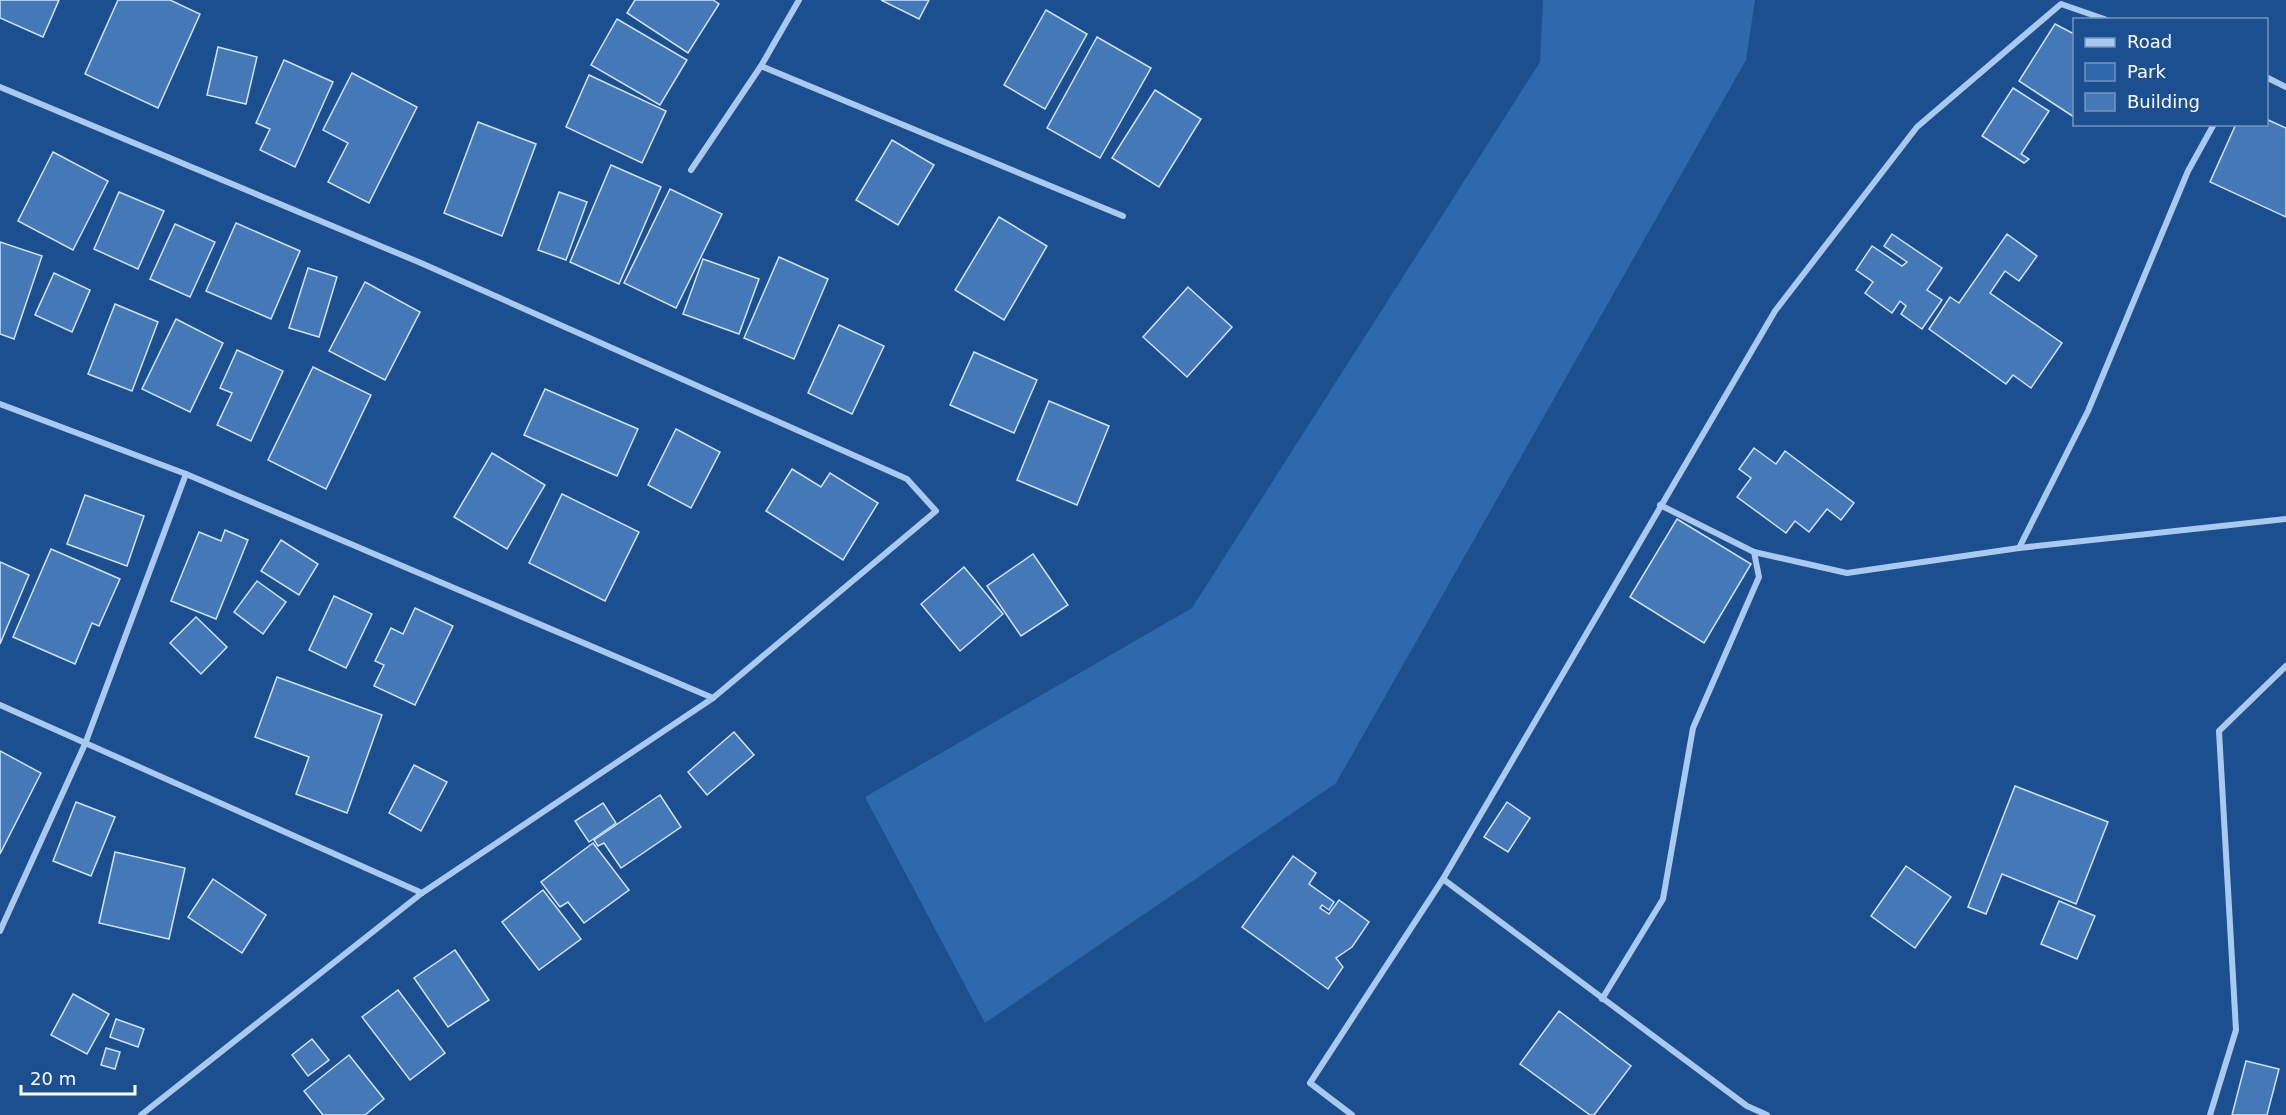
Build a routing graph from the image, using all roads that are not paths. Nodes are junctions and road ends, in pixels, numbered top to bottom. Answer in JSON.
{"nodes":[{"id":1,"x":799,"y":0,"type":"edge"},
{"id":2,"x":2101,"y":18,"type":"edge"},
{"id":3,"x":761,"y":66,"type":"junction"},
{"id":4,"x":2268,"y":78,"type":"edge"},
{"id":5,"x":0,"y":87,"type":"edge"},
{"id":6,"x":2286,"y":87,"type":"edge"},
{"id":7,"x":2213,"y":126,"type":"edge"},
{"id":8,"x":691,"y":170,"type":"dead end"},
{"id":9,"x":1123,"y":216,"type":"dead end"},
{"id":10,"x":0,"y":404,"type":"edge"},
{"id":11,"x":186,"y":474,"type":"junction"},
{"id":12,"x":1660,"y":506,"type":"junction"},
{"id":13,"x":2286,"y":519,"type":"edge"},
{"id":14,"x":2019,"y":548,"type":"junction"},
{"id":15,"x":1754,"y":552,"type":"junction"},
{"id":16,"x":2286,"y":666,"type":"edge"},
{"id":17,"x":713,"y":698,"type":"junction"},
{"id":18,"x":0,"y":705,"type":"edge"},
{"id":19,"x":85,"y":744,"type":"junction"},
{"id":20,"x":1443,"y":879,"type":"junction"},
{"id":21,"x":422,"y":893,"type":"junction"},
{"id":22,"x":0,"y":931,"type":"edge"},
{"id":23,"x":1602,"y":999,"type":"junction"},
{"id":24,"x":141,"y":1115,"type":"edge"},
{"id":25,"x":1352,"y":1115,"type":"edge"},
{"id":26,"x":1767,"y":1115,"type":"edge"},
{"id":27,"x":2210,"y":1115,"type":"edge"}],
"edges":[{"from":1,"to":3,"type":"street"},
{"from":2,"to":12,"type":"street"},
{"from":3,"to":8,"type":"street"},
{"from":3,"to":9,"type":"street"},
{"from":4,"to":6,"type":"street"},
{"from":5,"to":17,"type":"street"},
{"from":7,"to":14,"type":"street"},
{"from":10,"to":11,"type":"street"},
{"from":11,"to":17,"type":"street"},
{"from":11,"to":19,"type":"street"},
{"from":12,"to":15,"type":"street"},
{"from":12,"to":20,"type":"street"},
{"from":13,"to":14,"type":"street"},
{"from":14,"to":15,"type":"street"},
{"from":15,"to":23,"type":"street"},
{"from":16,"to":27,"type":"street"},
{"from":17,"to":21,"type":"street"},
{"from":18,"to":19,"type":"street"},
{"from":19,"to":21,"type":"street"},
{"from":19,"to":22,"type":"street"},
{"from":20,"to":23,"type":"street"},
{"from":20,"to":25,"type":"street"},
{"from":21,"to":24,"type":"street"},
{"from":23,"to":26,"type":"street"}]}
